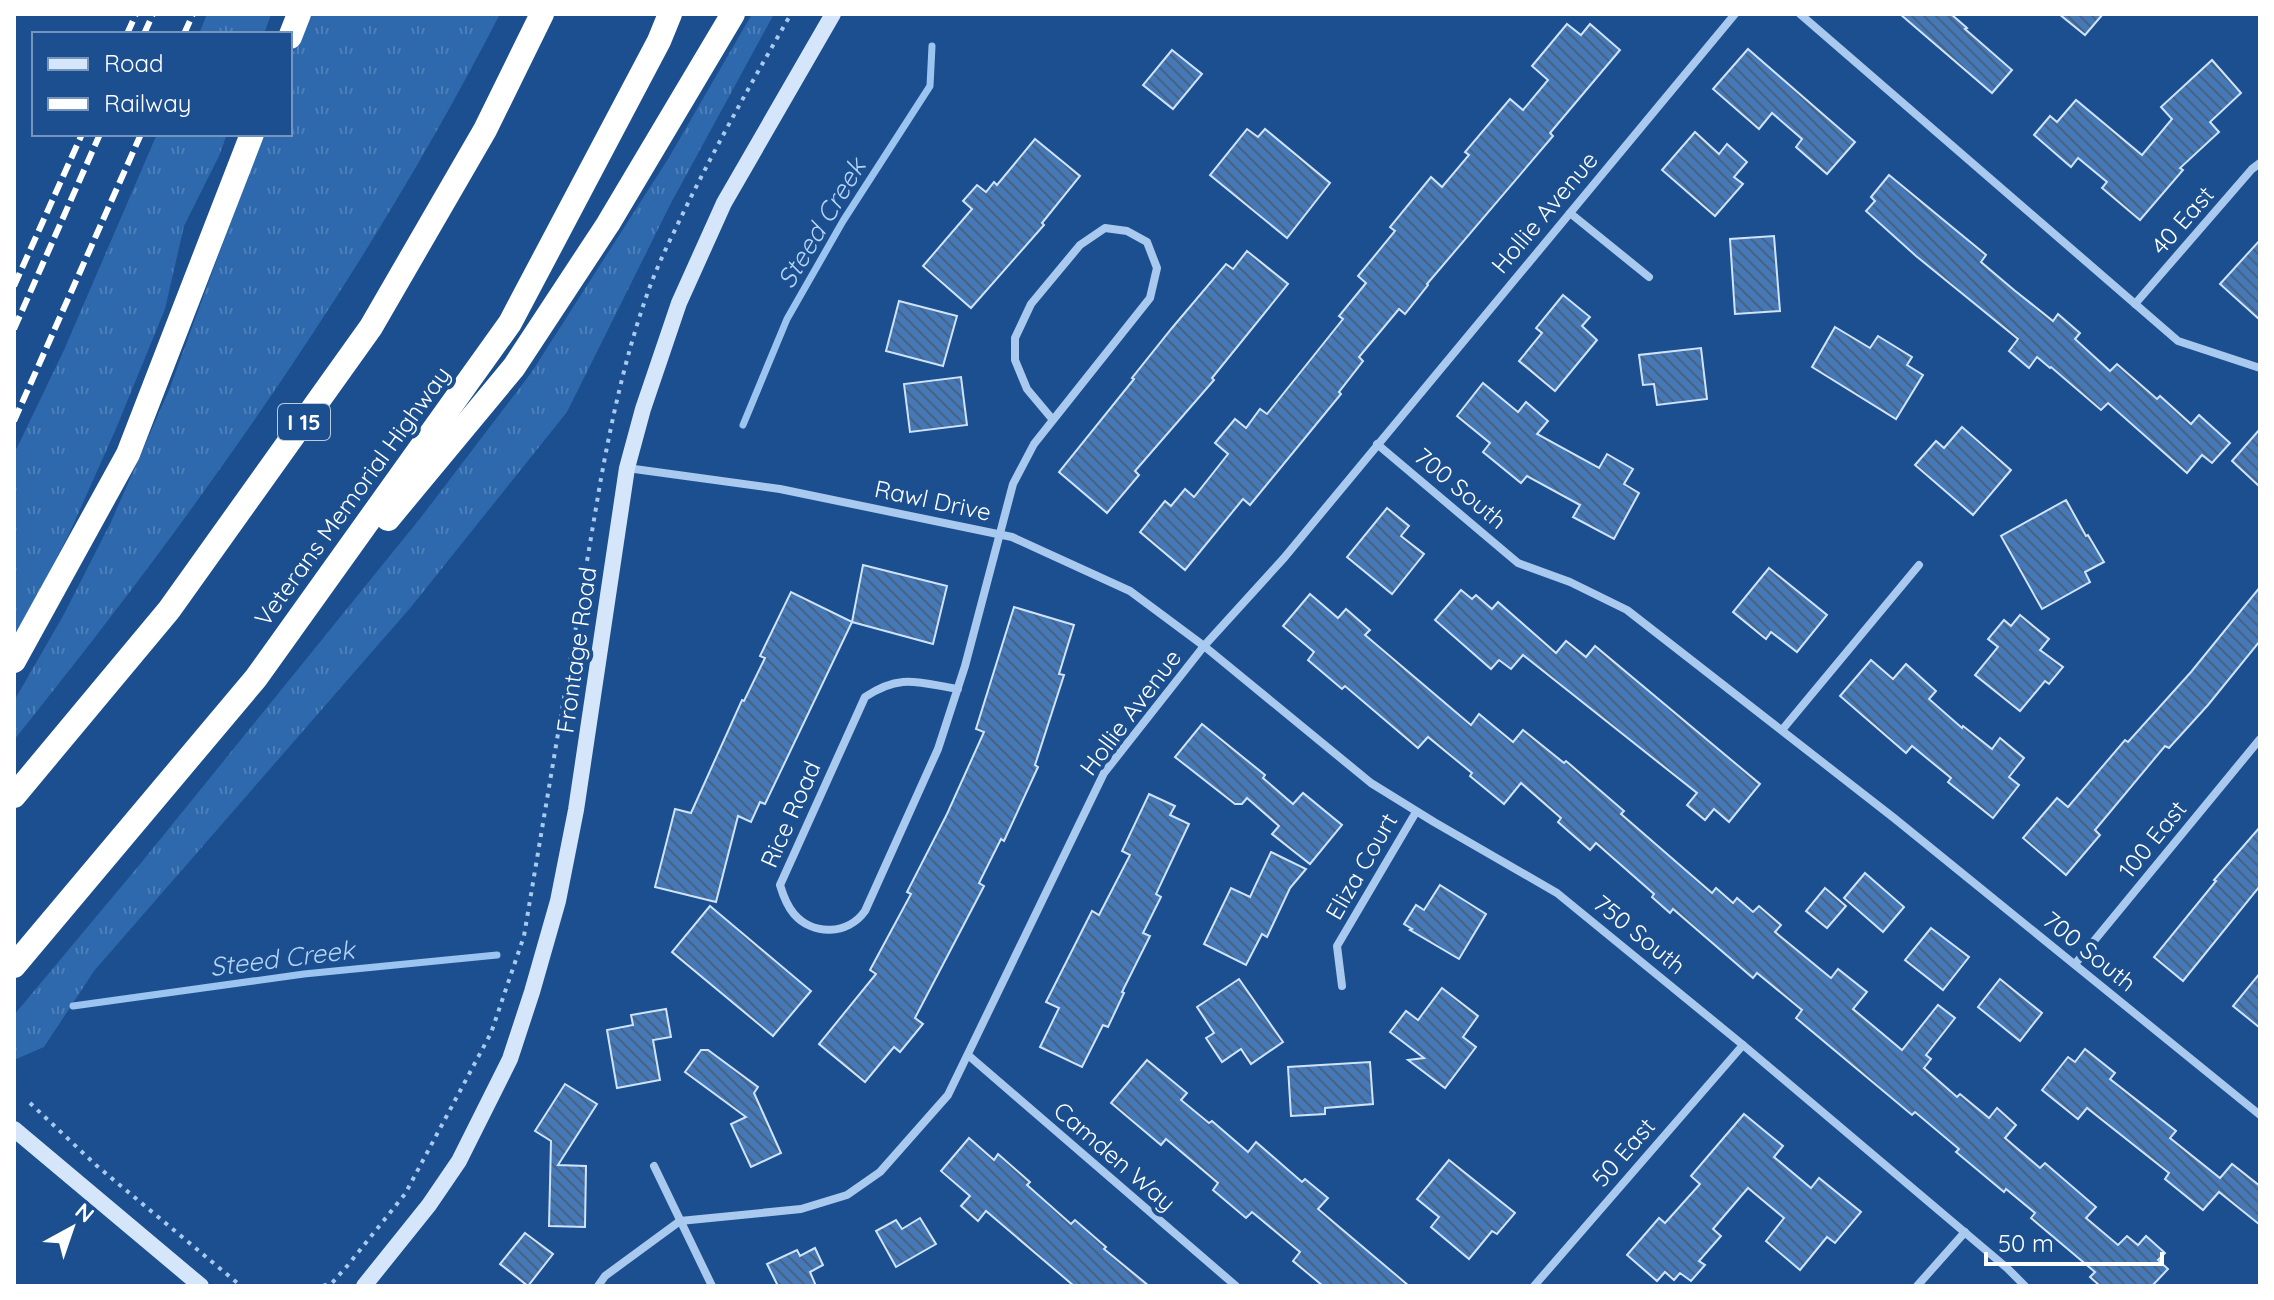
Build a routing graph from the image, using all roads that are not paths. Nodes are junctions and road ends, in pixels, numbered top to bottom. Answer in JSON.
{"nodes":[{"id":1,"x":542,"y":14,"type":"edge"},
{"id":2,"x":670,"y":14,"type":"edge"},
{"id":3,"x":733,"y":14,"type":"edge"},
{"id":4,"x":833,"y":14,"type":"edge"},
{"id":5,"x":1735,"y":14,"type":"edge"},
{"id":6,"x":1800,"y":14,"type":"edge"},
{"id":7,"x":251,"y":136,"type":"edge"},
{"id":8,"x":2260,"y":163,"type":"edge"},
{"id":9,"x":1570,"y":213,"type":"junction"},
{"id":10,"x":1649,"y":277,"type":"dead end"},
{"id":11,"x":2135,"y":304,"type":"junction"},
{"id":12,"x":2260,"y":368,"type":"edge"},
{"id":13,"x":1053,"y":420,"type":"junction"},
{"id":14,"x":1377,"y":444,"type":"junction"},
{"id":15,"x":627,"y":468,"type":"junction"},
{"id":16,"x":999,"y":534,"type":"junction"},
{"id":17,"x":1919,"y":565,"type":"dead end"},
{"id":18,"x":1204,"y":646,"type":"junction"},
{"id":19,"x":14,"y":661,"type":"edge"},
{"id":20,"x":256,"y":678,"type":"junction"},
{"id":21,"x":958,"y":689,"type":"junction"},
{"id":22,"x":1782,"y":730,"type":"junction"},
{"id":23,"x":2260,"y":739,"type":"edge"},
{"id":24,"x":2257,"y":750,"type":"edge"},
{"id":25,"x":14,"y":796,"type":"edge"},
{"id":26,"x":1416,"y":812,"type":"junction"},
{"id":27,"x":2075,"y":964,"type":"junction"},
{"id":28,"x":14,"y":966,"type":"edge"},
{"id":29,"x":1342,"y":986,"type":"dead end"},
{"id":30,"x":1743,"y":1045,"type":"junction"},
{"id":31,"x":968,"y":1055,"type":"junction"},
{"id":32,"x":2260,"y":1115,"type":"edge"},
{"id":33,"x":14,"y":1129,"type":"edge"},
{"id":34,"x":654,"y":1166,"type":"dead end"},
{"id":35,"x":680,"y":1221,"type":"junction"},
{"id":36,"x":1965,"y":1232,"type":"junction"},
{"id":37,"x":201,"y":1286,"type":"edge"},
{"id":38,"x":364,"y":1286,"type":"edge"},
{"id":39,"x":598,"y":1286,"type":"edge"},
{"id":40,"x":712,"y":1286,"type":"edge"},
{"id":41,"x":1236,"y":1286,"type":"edge"},
{"id":42,"x":1534,"y":1286,"type":"edge"},
{"id":43,"x":1917,"y":1286,"type":"edge"},
{"id":44,"x":2025,"y":1286,"type":"edge"}],
"edges":[{"from":1,"to":25,"type":"highway","number":"I 15"},
{"from":2,"to":20,"type":"highway","name":"Veterans Memorial Highway"},
{"from":3,"to":20,"type":"highway"},
{"from":4,"to":15,"type":"street","name":"Frontage Road"},
{"from":5,"to":9,"type":"street","name":"Hollie Avenue"},
{"from":6,"to":11,"type":"street"},
{"from":7,"to":19,"type":"highway"},
{"from":8,"to":11,"type":"street","name":"40 East"},
{"from":9,"to":10,"type":"street"},
{"from":9,"to":14,"type":"street","name":"Hollie Avenue"},
{"from":11,"to":12,"type":"street"},
{"from":13,"to":13,"type":"street","name":"Rice Road"},
{"from":13,"to":16,"type":"street","name":"Rice Road"},
{"from":14,"to":18,"type":"street","name":"Hollie Avenue"},
{"from":14,"to":22,"type":"street","name":"700 South"},
{"from":15,"to":16,"type":"street","name":"Rawl Drive"},
{"from":15,"to":38,"type":"street","name":"Frontage Road"},
{"from":16,"to":18,"type":"street","name":"Rawl Drive"},
{"from":16,"to":21,"type":"street","name":"Rice Road"},
{"from":17,"to":22,"type":"street"},
{"from":18,"to":26,"type":"street","name":"750 South"},
{"from":18,"to":31,"type":"street","name":"Hollie Avenue"},
{"from":20,"to":28,"type":"highway","name":"Veterans Memorial Highway"},
{"from":21,"to":21,"type":"street","name":"Rice Road"},
{"from":22,"to":27,"type":"street","name":"700 South"},
{"from":23,"to":24,"type":"street","name":"100 East"},
{"from":24,"to":27,"type":"street","name":"100 East"},
{"from":26,"to":29,"type":"street","name":"Eliza Court"},
{"from":26,"to":30,"type":"street","name":"750 South"},
{"from":27,"to":32,"type":"street","name":"700 South"},
{"from":30,"to":36,"type":"street","name":"750 South"},
{"from":30,"to":42,"type":"street","name":"50 East"},
{"from":31,"to":35,"type":"street","name":"Hollie Avenue"},
{"from":31,"to":41,"type":"street","name":"Camden Way"},
{"from":33,"to":37,"type":"street"},
{"from":34,"to":35,"type":"street"},
{"from":35,"to":39,"type":"street"},
{"from":35,"to":40,"type":"street"},
{"from":36,"to":43,"type":"street"},
{"from":36,"to":44,"type":"street","name":"750 South"}]}
